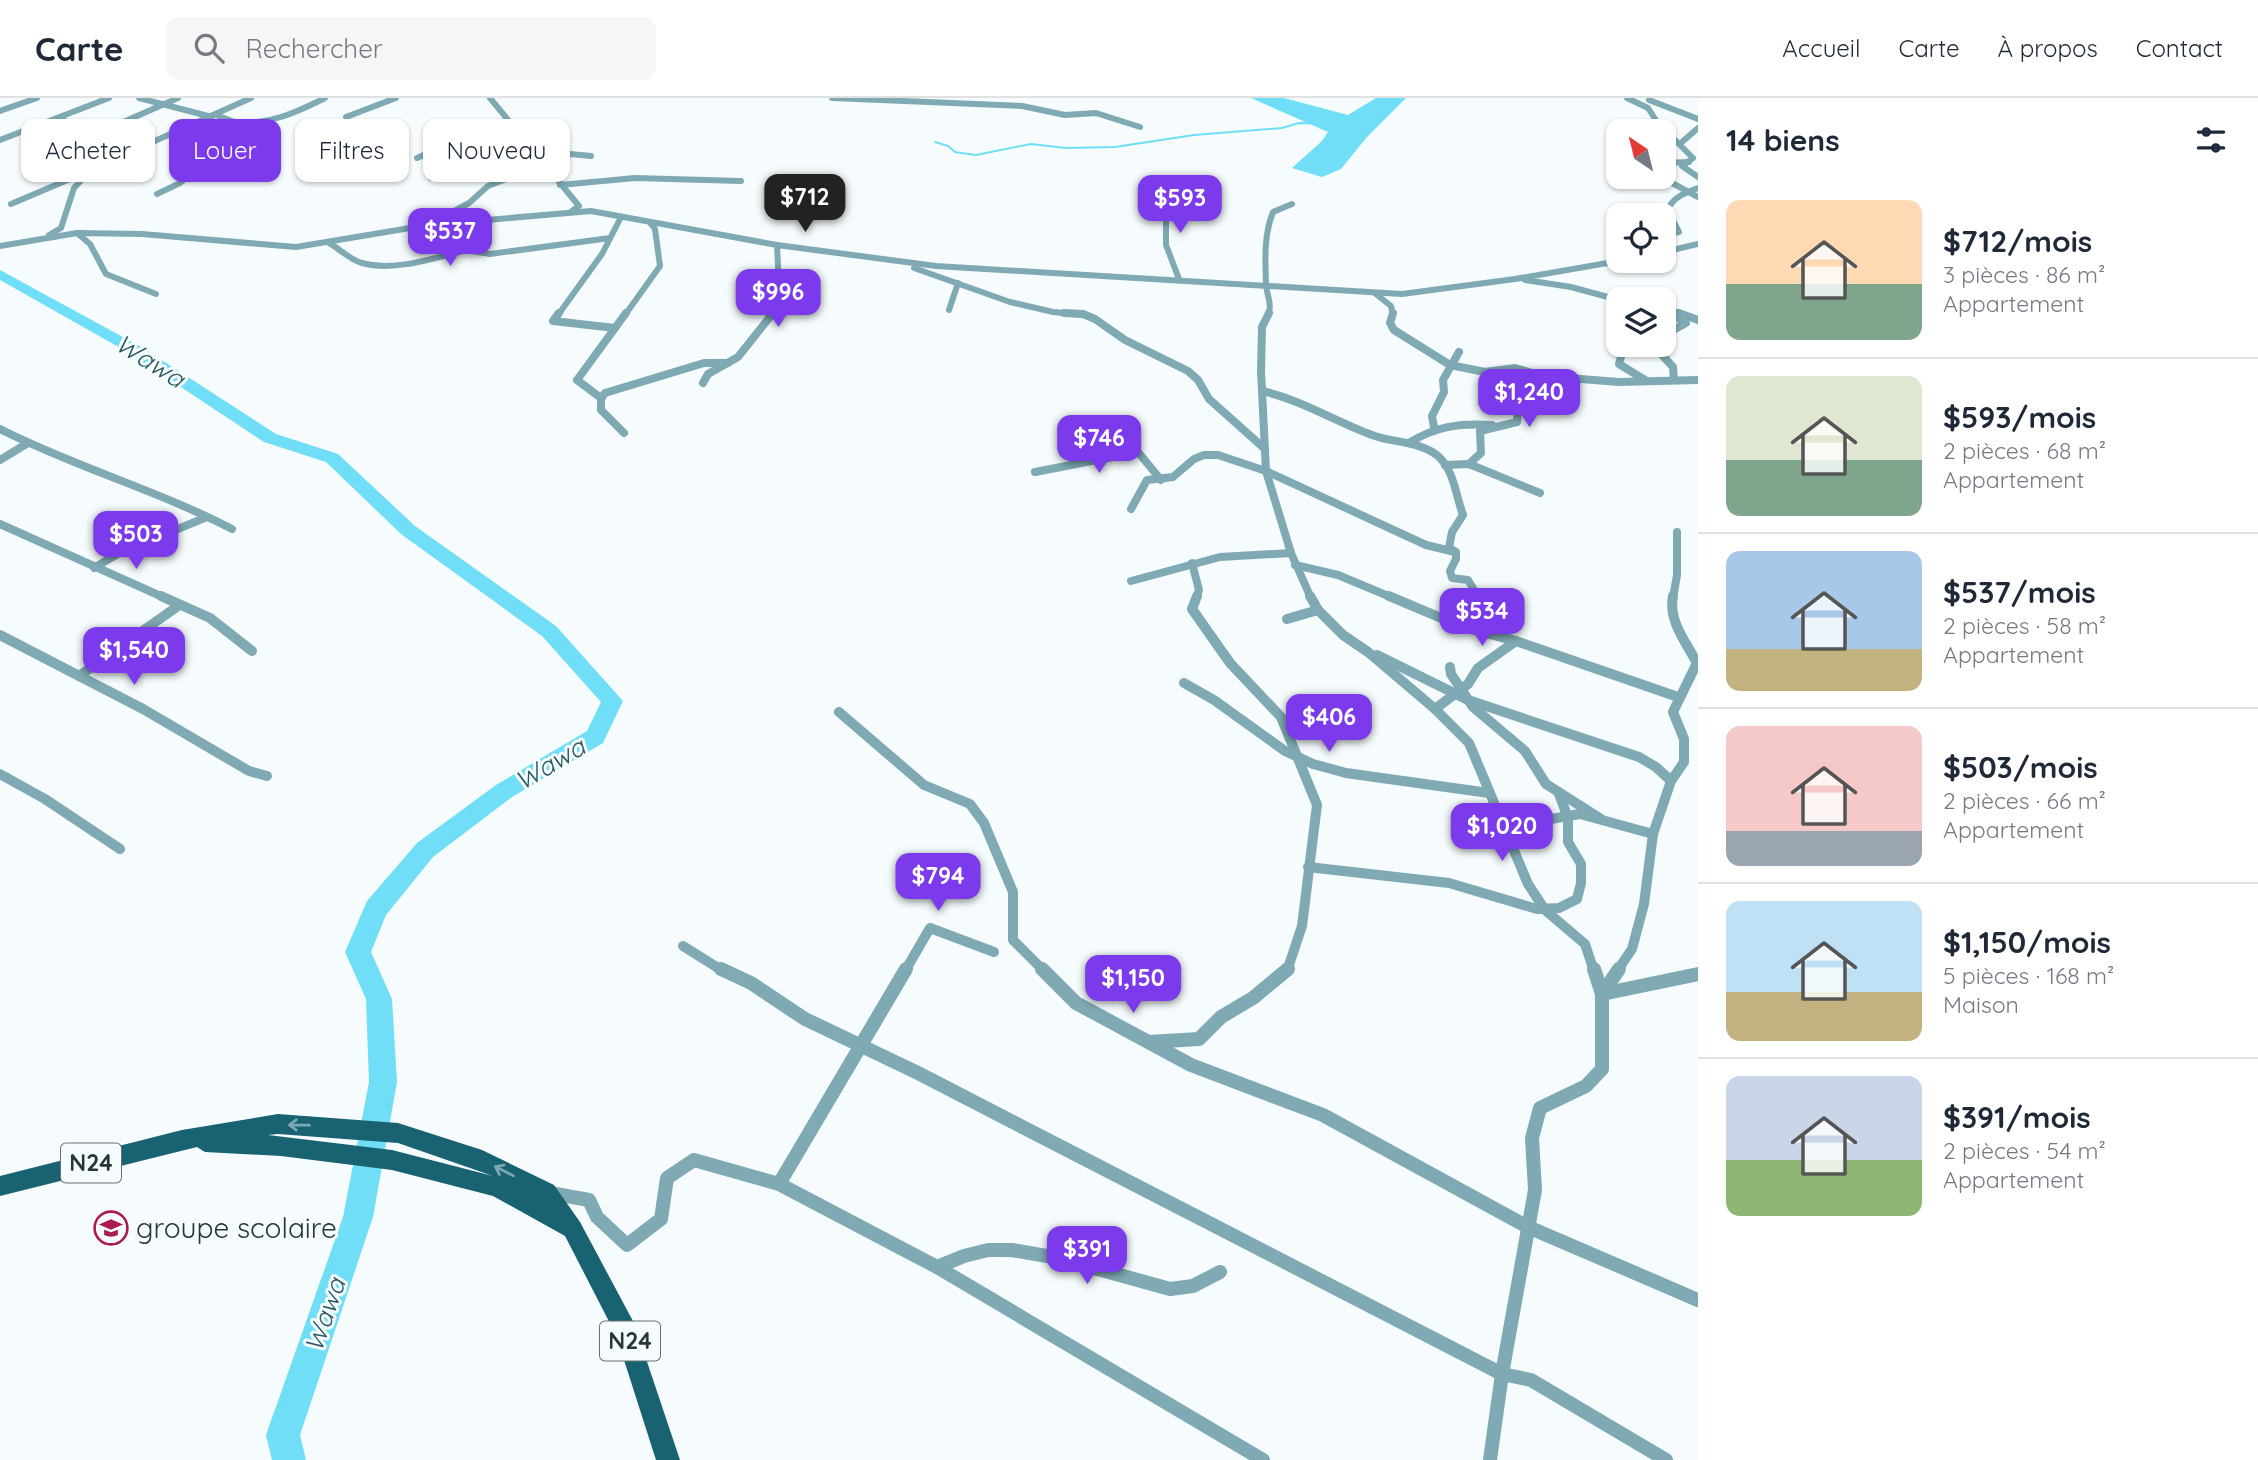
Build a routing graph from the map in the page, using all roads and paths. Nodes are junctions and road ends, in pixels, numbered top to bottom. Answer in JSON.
{"nodes":[{"id":1,"x":37,"y":98,"type":"edge"},
{"id":2,"x":109,"y":98,"type":"edge"},
{"id":3,"x":139,"y":98,"type":"edge"},
{"id":4,"x":177,"y":98,"type":"edge"},
{"id":5,"x":251,"y":98,"type":"edge"},
{"id":6,"x":325,"y":98,"type":"edge"},
{"id":7,"x":396,"y":98,"type":"edge"},
{"id":8,"x":490,"y":98,"type":"edge"},
{"id":9,"x":832,"y":98,"type":"edge"},
{"id":10,"x":1027,"y":98,"type":"edge"},
{"id":11,"x":1627,"y":98,"type":"edge"},
{"id":12,"x":1650,"y":100,"type":"dead end"},
{"id":13,"x":163,"y":104,"type":"junction"},
{"id":14,"x":1037,"y":108,"type":"junction"},
{"id":15,"x":0,"y":111,"type":"edge"},
{"id":16,"x":214,"y":116,"type":"junction"},
{"id":17,"x":346,"y":117,"type":"dead end"},
{"id":18,"x":57,"y":118,"type":"joint"},
{"id":19,"x":129,"y":119,"type":"edge"},
{"id":20,"x":226,"y":119,"type":"edge"},
{"id":21,"x":276,"y":119,"type":"edge"},
{"id":22,"x":507,"y":119,"type":"edge"},
{"id":23,"x":1698,"y":119,"type":"edge"},
{"id":24,"x":1140,"y":127,"type":"dead end"},
{"id":25,"x":1698,"y":128,"type":"edge"},
{"id":26,"x":0,"y":140,"type":"edge"},
{"id":27,"x":155,"y":142,"type":"edge"},
{"id":28,"x":1682,"y":142,"type":"junction"},
{"id":29,"x":570,"y":154,"type":"edge"},
{"id":30,"x":423,"y":155,"type":"edge"},
{"id":31,"x":591,"y":156,"type":"dead end"},
{"id":32,"x":417,"y":158,"type":"dead end"},
{"id":33,"x":1691,"y":162,"type":"junction"},
{"id":34,"x":1676,"y":163,"type":"edge"},
{"id":35,"x":1698,"y":177,"type":"edge"},
{"id":36,"x":740,"y":181,"type":"dead end"},
{"id":37,"x":62,"y":182,"type":"edge"},
{"id":38,"x":80,"y":182,"type":"edge"},
{"id":39,"x":181,"y":182,"type":"edge"},
{"id":40,"x":498,"y":182,"type":"edge"},
{"id":41,"x":557,"y":182,"type":"edge"},
{"id":42,"x":560,"y":185,"type":"junction"},
{"id":43,"x":1676,"y":185,"type":"edge"},
{"id":44,"x":1698,"y":188,"type":"edge"},
{"id":45,"x":1688,"y":191,"type":"junction"},
{"id":46,"x":1166,"y":192,"type":"dead end"},
{"id":47,"x":157,"y":194,"type":"dead end"},
{"id":48,"x":1698,"y":197,"type":"edge"},
{"id":49,"x":1672,"y":203,"type":"edge"},
{"id":50,"x":11,"y":204,"type":"dead end"},
{"id":51,"x":1292,"y":204,"type":"dead end"},
{"id":52,"x":579,"y":206,"type":"junction"},
{"id":53,"x":572,"y":211,"type":"junction"},
{"id":54,"x":591,"y":211,"type":"junction"},
{"id":55,"x":620,"y":219,"type":"junction"},
{"id":56,"x":465,"y":222,"type":"junction"},
{"id":57,"x":651,"y":224,"type":"junction"},
{"id":58,"x":428,"y":225,"type":"junction"},
{"id":59,"x":77,"y":233,"type":"junction"},
{"id":60,"x":44,"y":237,"type":"junction"},
{"id":61,"x":610,"y":238,"type":"junction"},
{"id":62,"x":1676,"y":241,"type":"edge"},
{"id":63,"x":329,"y":243,"type":"junction"},
{"id":64,"x":1698,"y":244,"type":"edge"},
{"id":65,"x":777,"y":245,"type":"junction"},
{"id":66,"x":0,"y":246,"type":"edge"},
{"id":67,"x":1686,"y":246,"type":"junction"},
{"id":68,"x":1676,"y":249,"type":"edge"},
{"id":69,"x":466,"y":250,"type":"junction"},
{"id":70,"x":894,"y":261,"type":"junction"},
{"id":71,"x":1606,"y":263,"type":"edge"},
{"id":72,"x":1529,"y":276,"type":"junction"},
{"id":73,"x":1179,"y":279,"type":"junction"},
{"id":74,"x":1515,"y":279,"type":"junction"},
{"id":75,"x":958,"y":283,"type":"junction"},
{"id":76,"x":1545,"y":283,"type":"junction"},
{"id":77,"x":1266,"y":286,"type":"junction"},
{"id":78,"x":1372,"y":292,"type":"junction"},
{"id":79,"x":156,"y":294,"type":"dead end"},
{"id":80,"x":1606,"y":297,"type":"edge"},
{"id":81,"x":948,"y":310,"type":"dead end"},
{"id":82,"x":1676,"y":312,"type":"edge"},
{"id":83,"x":1676,"y":316,"type":"edge"},
{"id":84,"x":1698,"y":320,"type":"edge"},
{"id":85,"x":615,"y":328,"type":"junction"},
{"id":86,"x":1676,"y":328,"type":"edge"},
{"id":87,"x":1460,"y":352,"type":"dead end"},
{"id":88,"x":1621,"y":357,"type":"edge"},
{"id":89,"x":1664,"y":357,"type":"edge"},
{"id":90,"x":728,"y":363,"type":"junction"},
{"id":91,"x":1450,"y":365,"type":"junction"},
{"id":92,"x":1485,"y":372,"type":"junction"},
{"id":93,"x":1674,"y":380,"type":"junction"},
{"id":94,"x":1698,"y":380,"type":"edge"},
{"id":95,"x":1648,"y":381,"type":"junction"},
{"id":96,"x":703,"y":383,"type":"dead end"},
{"id":97,"x":1262,"y":391,"type":"junction"},
{"id":98,"x":601,"y":398,"type":"junction"},
{"id":99,"x":1506,"y":425,"type":"junction"},
{"id":100,"x":1434,"y":427,"type":"junction"},
{"id":101,"x":0,"y":429,"type":"edge"},
{"id":102,"x":624,"y":433,"type":"dead end"},
{"id":103,"x":29,"y":443,"type":"junction"},
{"id":104,"x":1409,"y":443,"type":"junction"},
{"id":105,"x":1265,"y":449,"type":"junction"},
{"id":106,"x":0,"y":460,"type":"edge"},
{"id":107,"x":1469,"y":464,"type":"junction"},
{"id":108,"x":1445,"y":465,"type":"junction"},
{"id":109,"x":1266,"y":471,"type":"junction"},
{"id":110,"x":1035,"y":472,"type":"dead end"},
{"id":111,"x":1161,"y":480,"type":"junction"},
{"id":112,"x":1540,"y":493,"type":"dead end"},
{"id":113,"x":1131,"y":509,"type":"dead end"},
{"id":114,"x":206,"y":517,"type":"junction"},
{"id":115,"x":0,"y":524,"type":"edge"},
{"id":116,"x":232,"y":529,"type":"dead end"},
{"id":117,"x":1677,"y":532,"type":"dead end"},
{"id":118,"x":1456,"y":552,"type":"junction"},
{"id":119,"x":1290,"y":553,"type":"junction"},
{"id":120,"x":1192,"y":563,"type":"junction"},
{"id":121,"x":1295,"y":565,"type":"junction"},
{"id":122,"x":94,"y":568,"type":"junction"},
{"id":123,"x":1131,"y":581,"type":"dead end"},
{"id":124,"x":178,"y":606,"type":"junction"},
{"id":125,"x":1485,"y":607,"type":"dead end"},
{"id":126,"x":1318,"y":610,"type":"junction"},
{"id":127,"x":1287,"y":619,"type":"dead end"},
{"id":128,"x":0,"y":635,"type":"edge"},
{"id":129,"x":1516,"y":641,"type":"junction"},
{"id":130,"x":252,"y":651,"type":"dead end"},
{"id":131,"x":1368,"y":652,"type":"junction"},
{"id":132,"x":1450,"y":667,"type":"dead end"},
{"id":133,"x":79,"y":676,"type":"junction"},
{"id":134,"x":1184,"y":683,"type":"dead end"},
{"id":135,"x":1459,"y":691,"type":"junction"},
{"id":136,"x":1678,"y":697,"type":"junction"},
{"id":137,"x":1468,"y":700,"type":"junction"},
{"id":138,"x":1435,"y":709,"type":"junction"},
{"id":139,"x":839,"y":712,"type":"dead end"},
{"id":140,"x":1300,"y":759,"type":"junction"},
{"id":141,"x":0,"y":774,"type":"edge"},
{"id":142,"x":267,"y":776,"type":"dead end"},
{"id":143,"x":1671,"y":781,"type":"junction"},
{"id":144,"x":1489,"y":793,"type":"junction"},
{"id":145,"x":1559,"y":794,"type":"junction"},
{"id":146,"x":1568,"y":818,"type":"junction"},
{"id":147,"x":1601,"y":819,"type":"junction"},
{"id":148,"x":1504,"y":827,"type":"junction"},
{"id":149,"x":1653,"y":834,"type":"junction"},
{"id":150,"x":120,"y":849,"type":"dead end"},
{"id":151,"x":1308,"y":867,"type":"junction"},
{"id":152,"x":1545,"y":910,"type":"junction"},
{"id":153,"x":683,"y":946,"type":"dead end"},
{"id":154,"x":994,"y":952,"type":"dead end"},
{"id":155,"x":1698,"y":974,"type":"edge"},
{"id":156,"x":1602,"y":994,"type":"junction"},
{"id":157,"x":1149,"y":1042,"type":"junction"},
{"id":158,"x":859,"y":1048,"type":"junction"},
{"id":159,"x":182,"y":1140,"type":"junction"},
{"id":160,"x":779,"y":1184,"type":"junction"},
{"id":161,"x":0,"y":1186,"type":"edge"},
{"id":162,"x":547,"y":1192,"type":"junction"},
{"id":163,"x":1528,"y":1227,"type":"junction"},
{"id":164,"x":573,"y":1229,"type":"junction"},
{"id":165,"x":937,"y":1267,"type":"junction"},
{"id":166,"x":1220,"y":1272,"type":"dead end"},
{"id":167,"x":1698,"y":1300,"type":"edge"},
{"id":168,"x":1502,"y":1374,"type":"junction"},
{"id":169,"x":1659,"y":1458,"type":"edge"},
{"id":170,"x":668,"y":1460,"type":"edge"},
{"id":171,"x":1263,"y":1460,"type":"edge"},
{"id":172,"x":1490,"y":1460,"type":"edge"}],
"edges":[{"from":1,"to":15,"type":"street"},
{"from":2,"to":18,"type":"street"},
{"from":3,"to":13,"type":"street"},
{"from":4,"to":13,"type":"street"},
{"from":5,"to":16,"type":"street"},
{"from":6,"to":21,"type":"street"},
{"from":7,"to":17,"type":"street"},
{"from":8,"to":22,"type":"street"},
{"from":9,"to":14,"type":"street"},
{"from":10,"to":14,"type":"street"},
{"from":11,"to":28,"type":"street"},
{"from":12,"to":23,"type":"street"},
{"from":13,"to":16,"type":"street"},
{"from":13,"to":19,"type":"street"},
{"from":14,"to":24,"type":"street"},
{"from":16,"to":20,"type":"street"},
{"from":16,"to":27,"type":"street"},
{"from":18,"to":26,"type":"street"},
{"from":25,"to":28,"type":"street"},
{"from":28,"to":33,"type":"street"},
{"from":29,"to":31,"type":"street"},
{"from":30,"to":32,"type":"street"},
{"from":33,"to":34,"type":"street"},
{"from":33,"to":35,"type":"street"},
{"from":36,"to":42,"type":"street"},
{"from":37,"to":50,"type":"street"},
{"from":38,"to":60,"type":"street"},
{"from":39,"to":47,"type":"street"},
{"from":40,"to":58,"type":"street"},
{"from":41,"to":42,"type":"street"},
{"from":42,"to":52,"type":"street"},
{"from":43,"to":45,"type":"street"},
{"from":44,"to":45,"type":"street"},
{"from":45,"to":48,"type":"street"},
{"from":45,"to":49,"type":"street"},
{"from":46,"to":73,"type":"street"},
{"from":51,"to":77,"type":"street"},
{"from":52,"to":53,"type":"street"},
{"from":52,"to":54,"type":"street"},
{"from":53,"to":54,"type":"street"},
{"from":53,"to":56,"type":"street"},
{"from":54,"to":55,"type":"street"},
{"from":55,"to":57,"type":"street"},
{"from":55,"to":61,"type":"street"},
{"from":56,"to":58,"type":"street"},
{"from":56,"to":69,"type":"street"},
{"from":57,"to":65,"type":"street"},
{"from":57,"to":85,"type":"street"},
{"from":58,"to":63,"type":"street"},
{"from":59,"to":60,"type":"street"},
{"from":59,"to":63,"type":"street"},
{"from":59,"to":79,"type":"street"},
{"from":60,"to":66,"type":"street"},
{"from":61,"to":69,"type":"street"},
{"from":61,"to":85,"type":"street"},
{"from":62,"to":67,"type":"street"},
{"from":63,"to":69,"type":"street"},
{"from":64,"to":67,"type":"street"},
{"from":65,"to":70,"type":"street"},
{"from":65,"to":90,"type":"street"},
{"from":67,"to":68,"type":"street"},
{"from":70,"to":73,"type":"street"},
{"from":70,"to":75,"type":"street"},
{"from":71,"to":72,"type":"street"},
{"from":72,"to":74,"type":"street"},
{"from":72,"to":76,"type":"street"},
{"from":73,"to":77,"type":"street"},
{"from":74,"to":76,"type":"street"},
{"from":74,"to":78,"type":"street"},
{"from":75,"to":81,"type":"street"},
{"from":75,"to":105,"type":"street"},
{"from":76,"to":80,"type":"street"},
{"from":77,"to":78,"type":"street"},
{"from":77,"to":97,"type":"street"},
{"from":78,"to":91,"type":"street"},
{"from":82,"to":84,"type":"street"},
{"from":83,"to":86,"type":"street"},
{"from":85,"to":98,"type":"street"},
{"from":87,"to":91,"type":"street"},
{"from":88,"to":95,"type":"street"},
{"from":89,"to":93,"type":"street"},
{"from":90,"to":96,"type":"street"},
{"from":90,"to":98,"type":"street"},
{"from":91,"to":92,"type":"street"},
{"from":91,"to":100,"type":"street"},
{"from":92,"to":95,"type":"street"},
{"from":92,"to":99,"type":"street"},
{"from":93,"to":94,"type":"street"},
{"from":93,"to":95,"type":"street"},
{"from":97,"to":104,"type":"street"},
{"from":97,"to":105,"type":"street"},
{"from":98,"to":102,"type":"street"},
{"from":99,"to":100,"type":"street"},
{"from":99,"to":107,"type":"street"},
{"from":100,"to":104,"type":"street"},
{"from":101,"to":103,"type":"street"},
{"from":103,"to":106,"type":"street"},
{"from":103,"to":114,"type":"street"},
{"from":104,"to":108,"type":"street"},
{"from":105,"to":109,"type":"street"},
{"from":107,"to":108,"type":"street"},
{"from":107,"to":112,"type":"street"},
{"from":108,"to":118,"type":"street"},
{"from":109,"to":111,"type":"street"},
{"from":109,"to":118,"type":"street"},
{"from":109,"to":119,"type":"street"},
{"from":110,"to":111,"type":"street"},
{"from":111,"to":113,"type":"street"},
{"from":114,"to":116,"type":"street"},
{"from":114,"to":122,"type":"street"},
{"from":115,"to":122,"type":"street"},
{"from":117,"to":136,"type":"street"},
{"from":118,"to":125,"type":"street"},
{"from":119,"to":120,"type":"street"},
{"from":119,"to":121,"type":"street"},
{"from":120,"to":123,"type":"street"},
{"from":120,"to":140,"type":"street"},
{"from":121,"to":126,"type":"street"},
{"from":121,"to":129,"type":"street"},
{"from":122,"to":124,"type":"street"},
{"from":124,"to":130,"type":"street"},
{"from":124,"to":133,"type":"street"},
{"from":126,"to":127,"type":"street"},
{"from":126,"to":131,"type":"street"},
{"from":128,"to":133,"type":"street"},
{"from":129,"to":135,"type":"street"},
{"from":129,"to":136,"type":"street"},
{"from":131,"to":135,"type":"street"},
{"from":131,"to":138,"type":"street"},
{"from":132,"to":135,"type":"street"},
{"from":133,"to":142,"type":"street"},
{"from":134,"to":140,"type":"street"},
{"from":135,"to":137,"type":"street"},
{"from":135,"to":138,"type":"street"},
{"from":136,"to":143,"type":"street"},
{"from":137,"to":143,"type":"street"},
{"from":137,"to":145,"type":"street"},
{"from":138,"to":144,"type":"street"},
{"from":139,"to":157,"type":"street"},
{"from":140,"to":144,"type":"street"},
{"from":140,"to":151,"type":"street"},
{"from":141,"to":150,"type":"street"},
{"from":143,"to":149,"type":"street"},
{"from":144,"to":148,"type":"street"},
{"from":145,"to":146,"type":"street"},
{"from":145,"to":147,"type":"street"},
{"from":146,"to":147,"type":"street"},
{"from":146,"to":148,"type":"street"},
{"from":146,"to":152,"type":"street"},
{"from":147,"to":149,"type":"street"},
{"from":148,"to":152,"type":"street"},
{"from":149,"to":156,"type":"street"},
{"from":151,"to":152,"type":"street"},
{"from":151,"to":157,"type":"street"},
{"from":152,"to":156,"type":"street"},
{"from":153,"to":158,"type":"street"},
{"from":154,"to":158,"type":"street"},
{"from":155,"to":156,"type":"street"},
{"from":156,"to":163,"type":"street"},
{"from":157,"to":163,"type":"street"},
{"from":158,"to":160,"type":"street"},
{"from":158,"to":168,"type":"street"},
{"from":159,"to":161,"type":"main road","number":"N24"},
{"from":162,"to":159,"type":"main road","number":"N24","one_way":true},
{"from":159,"to":164,"type":"main road","number":"N24"},
{"from":160,"to":162,"type":"street"},
{"from":160,"to":165,"type":"street"},
{"from":162,"to":164,"type":"main road","number":"N24"},
{"from":163,"to":167,"type":"street"},
{"from":163,"to":168,"type":"street"},
{"from":164,"to":170,"type":"main road","number":"N24"},
{"from":165,"to":166,"type":"street"},
{"from":165,"to":171,"type":"street"},
{"from":168,"to":169,"type":"street"},
{"from":168,"to":172,"type":"street"}]}
